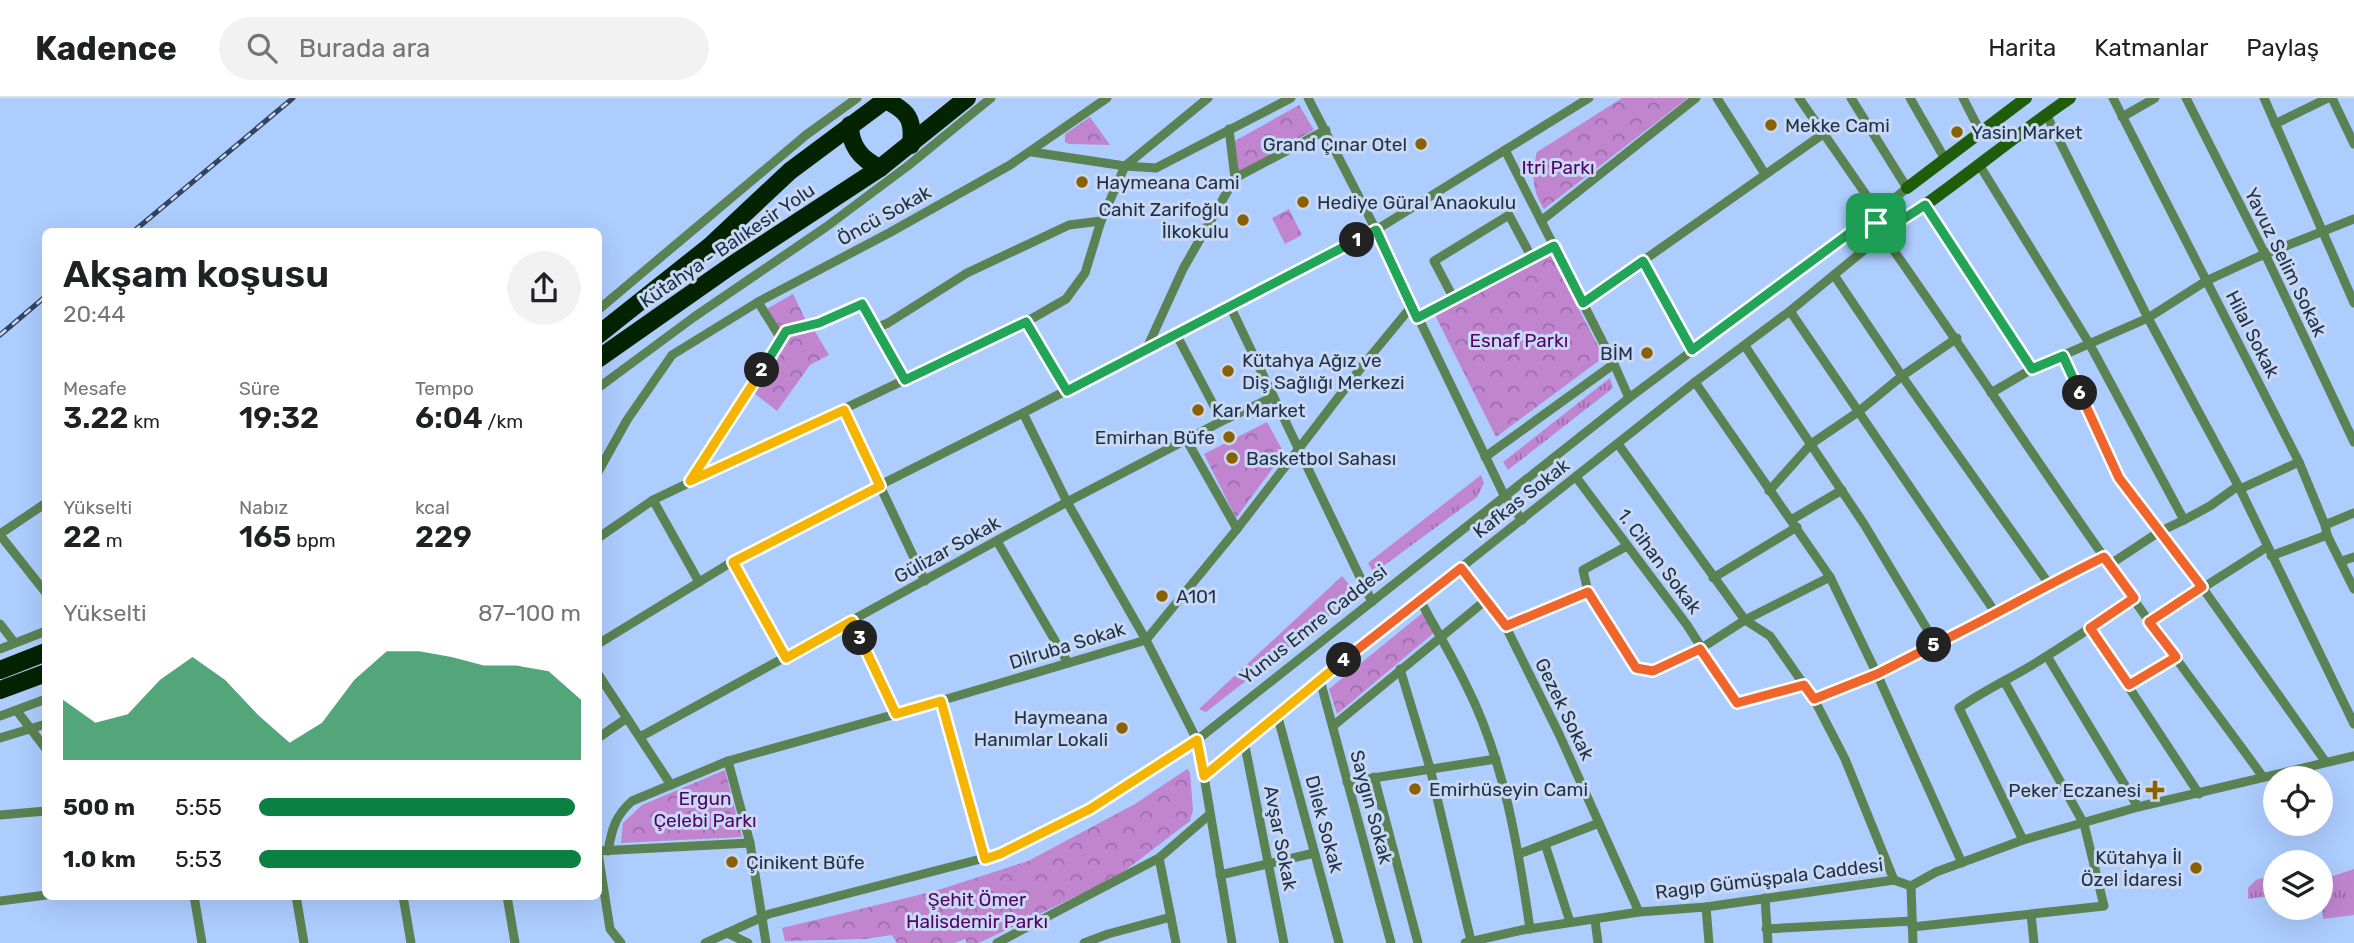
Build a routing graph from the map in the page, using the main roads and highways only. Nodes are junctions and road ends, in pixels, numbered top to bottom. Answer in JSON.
{"nodes":[{"id":1,"x":967,"y":98,"type":"edge"},
{"id":2,"x":887,"y":99,"type":"edge"},
{"id":3,"x":850,"y":125,"type":"junction"},
{"id":4,"x":911,"y":145,"type":"junction"},
{"id":5,"x":880,"y":168,"type":"junction"},
{"id":6,"x":602,"y":332,"type":"edge"},
{"id":7,"x":602,"y":356,"type":"edge"},
{"id":8,"x":42,"y":654,"type":"edge"},
{"id":9,"x":0,"y":670,"type":"edge"},
{"id":10,"x":42,"y":674,"type":"edge"},
{"id":11,"x":0,"y":690,"type":"edge"}],
"edges":[{"from":1,"to":4,"type":"highway","name":"Kütahya - Balıkesir Yolu"},
{"from":2,"to":3,"type":"highway","name":"Kütahya - Balıkesir Yolu"},
{"from":2,"to":4,"type":"highway","name":"Kütahya - Balıkesir Yolu"},
{"from":3,"to":5,"type":"highway"},
{"from":3,"to":6,"type":"highway","name":"Kütahya - Balıkesir Yolu"},
{"from":4,"to":5,"type":"highway","name":"Kütahya - Balıkesir Yolu"},
{"from":5,"to":7,"type":"highway","name":"Kütahya - Balıkesir Yolu"},
{"from":8,"to":9,"type":"highway"},
{"from":10,"to":11,"type":"highway"}]}
